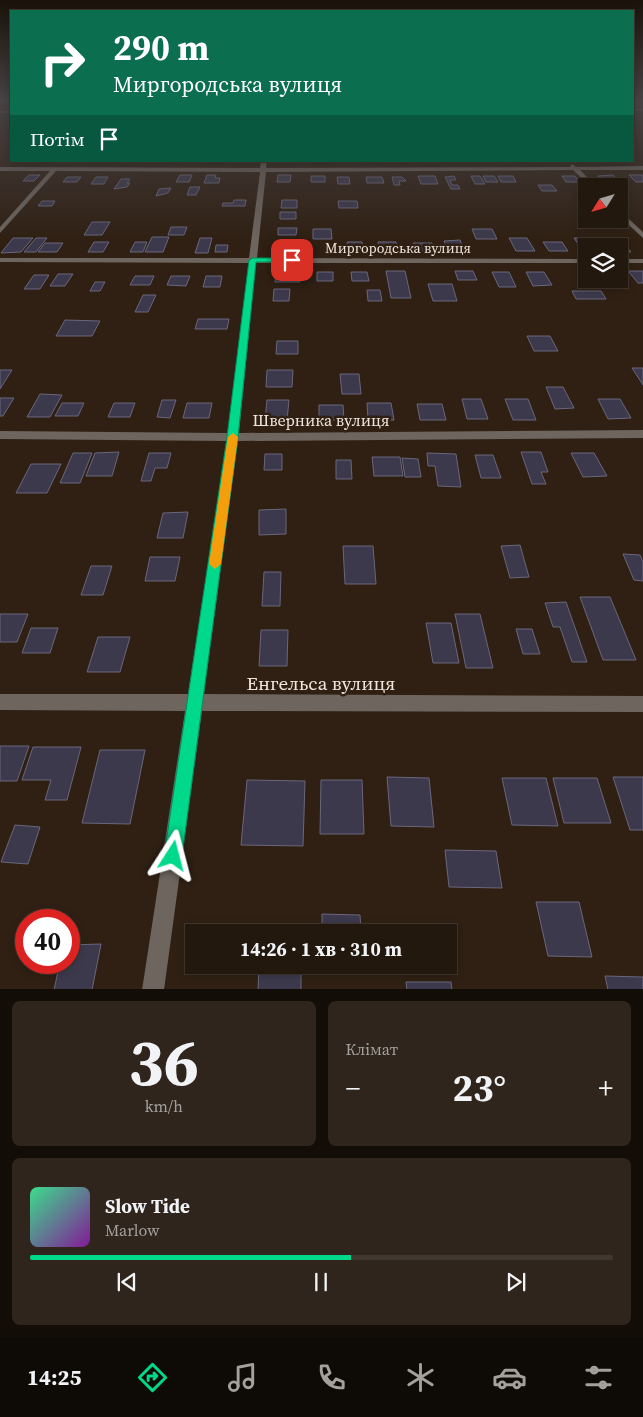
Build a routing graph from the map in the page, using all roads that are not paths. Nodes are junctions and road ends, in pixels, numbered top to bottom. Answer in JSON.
{"nodes":[{"id":1,"x":568,"y":162,"type":"edge"},
{"id":2,"x":264,"y":166,"type":"edge"},
{"id":3,"x":0,"y":168,"type":"edge"},
{"id":4,"x":574,"y":168,"type":"junction"},
{"id":5,"x":643,"y":168,"type":"edge"},
{"id":6,"x":55,"y":169,"type":"junction"},
{"id":7,"x":584,"y":178,"type":"edge"},
{"id":8,"x":628,"y":221,"type":"edge"},
{"id":9,"x":0,"y":231,"type":"edge"},
{"id":10,"x":643,"y":236,"type":"edge"},
{"id":11,"x":0,"y":260,"type":"edge"},
{"id":12,"x":253,"y":260,"type":"junction"},
{"id":13,"x":578,"y":261,"type":"edge"},
{"id":14,"x":628,"y":261,"type":"edge"},
{"id":15,"x":643,"y":261,"type":"edge"},
{"id":16,"x":643,"y":434,"type":"edge"},
{"id":17,"x":0,"y":435,"type":"edge"},
{"id":18,"x":233,"y":437,"type":"junction"},
{"id":19,"x":0,"y":702,"type":"edge"},
{"id":20,"x":196,"y":704,"type":"junction"},
{"id":21,"x":643,"y":704,"type":"edge"},
{"id":22,"x":153,"y":989,"type":"edge"}],
"edges":[{"from":1,"to":4,"type":"street"},
{"from":2,"to":4,"type":"street"},
{"from":2,"to":6,"type":"street"},
{"from":2,"to":12,"type":"street"},
{"from":3,"to":6,"type":"street"},
{"from":4,"to":5,"type":"street"},
{"from":4,"to":7,"type":"street"},
{"from":6,"to":9,"type":"street"},
{"from":8,"to":10,"type":"street"},
{"from":11,"to":12,"type":"street","name":"Миргородська вулиця"},
{"from":12,"to":13,"type":"street","name":"Миргородська вулиця"},
{"from":12,"to":18,"type":"street"},
{"from":14,"to":15,"type":"street"},
{"from":16,"to":18,"type":"street","name":"Шверника вулиця"},
{"from":17,"to":18,"type":"street","name":"Шверника вулиця"},
{"from":18,"to":20,"type":"street"},
{"from":19,"to":20,"type":"street","name":"Енгельса вулиця"},
{"from":20,"to":21,"type":"street","name":"Енгельса вулиця"},
{"from":20,"to":22,"type":"street"}]}
